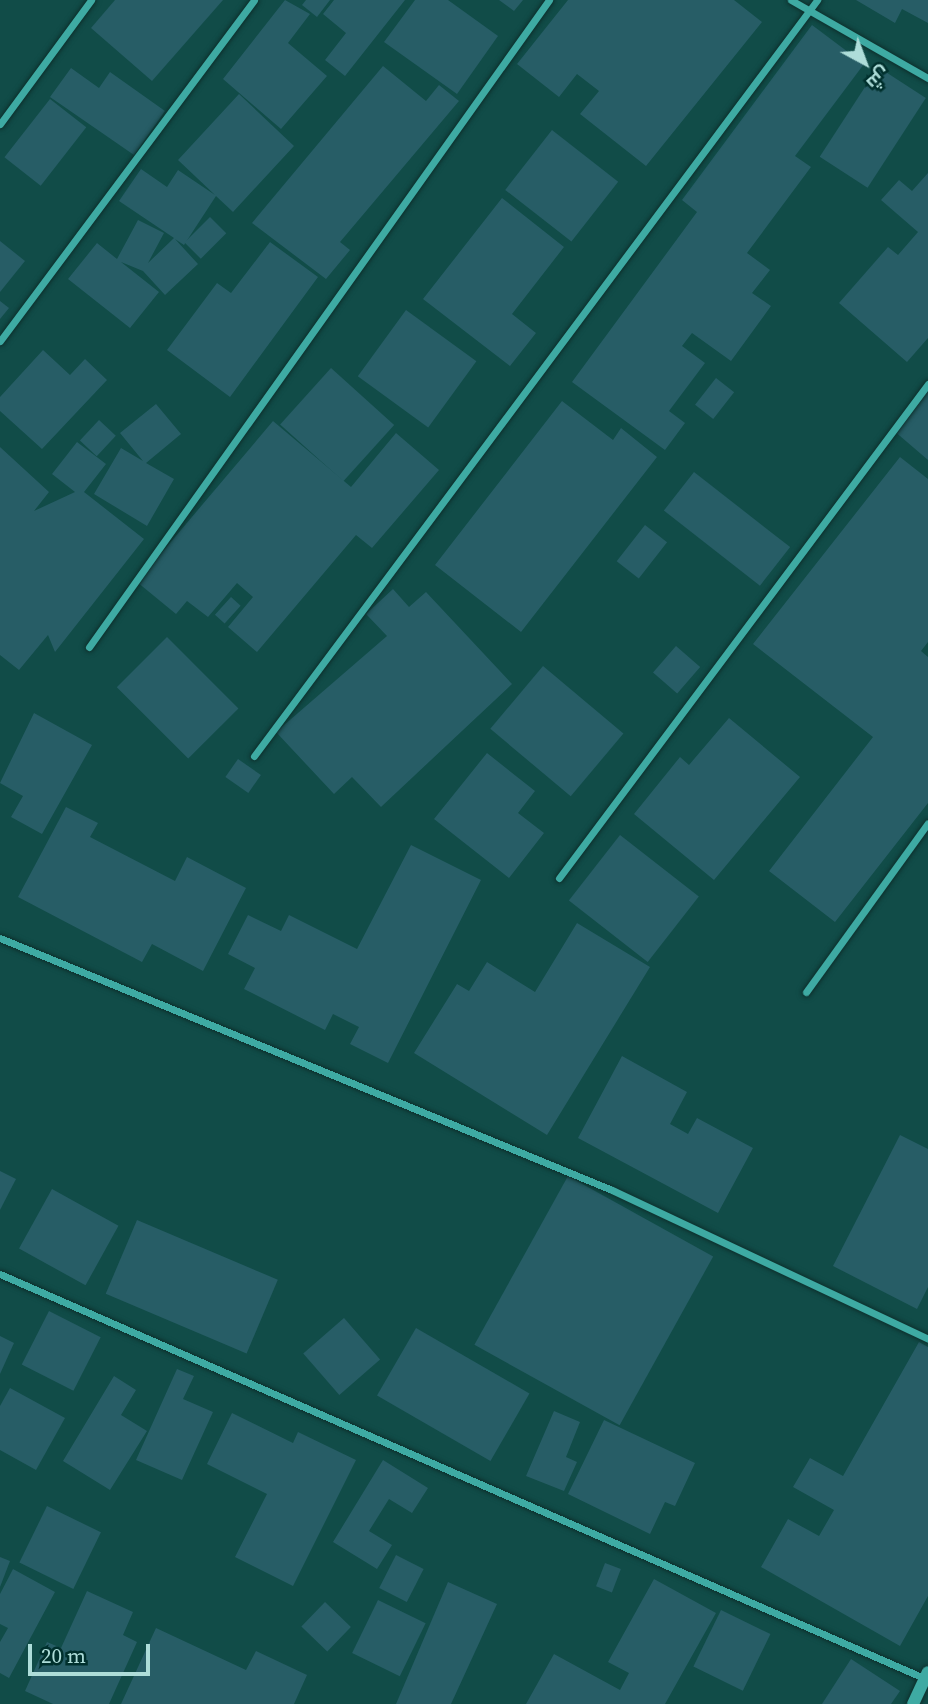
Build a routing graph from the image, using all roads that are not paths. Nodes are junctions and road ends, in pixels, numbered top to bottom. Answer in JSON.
{"nodes":[{"id":1,"x":91,"y":0,"type":"edge"},
{"id":2,"x":254,"y":0,"type":"edge"},
{"id":3,"x":549,"y":0,"type":"edge"},
{"id":4,"x":791,"y":0,"type":"edge"},
{"id":5,"x":817,"y":0,"type":"edge"},
{"id":6,"x":809,"y":10,"type":"junction"},
{"id":7,"x":928,"y":78,"type":"edge"},
{"id":8,"x":0,"y":124,"type":"edge"},
{"id":9,"x":0,"y":341,"type":"edge"},
{"id":10,"x":928,"y":384,"type":"edge"},
{"id":11,"x":89,"y":647,"type":"dead end"},
{"id":12,"x":254,"y":756,"type":"dead end"},
{"id":13,"x":928,"y":823,"type":"edge"},
{"id":14,"x":559,"y":878,"type":"dead end"},
{"id":15,"x":0,"y":938,"type":"edge"},
{"id":16,"x":806,"y":992,"type":"dead end"},
{"id":17,"x":0,"y":1274,"type":"edge"},
{"id":18,"x":928,"y":1339,"type":"edge"},
{"id":19,"x":927,"y":1676,"type":"edge"},
{"id":20,"x":913,"y":1704,"type":"edge"}],
"edges":[{"from":1,"to":8,"type":"street"},
{"from":2,"to":9,"type":"street"},
{"from":3,"to":11,"type":"street"},
{"from":4,"to":6,"type":"street"},
{"from":5,"to":6,"type":"street"},
{"from":6,"to":7,"type":"street"},
{"from":6,"to":12,"type":"street"},
{"from":10,"to":14,"type":"street"},
{"from":13,"to":16,"type":"street"},
{"from":15,"to":18,"type":"street"},
{"from":17,"to":19,"type":"street"},
{"from":19,"to":20,"type":"street"}]}
